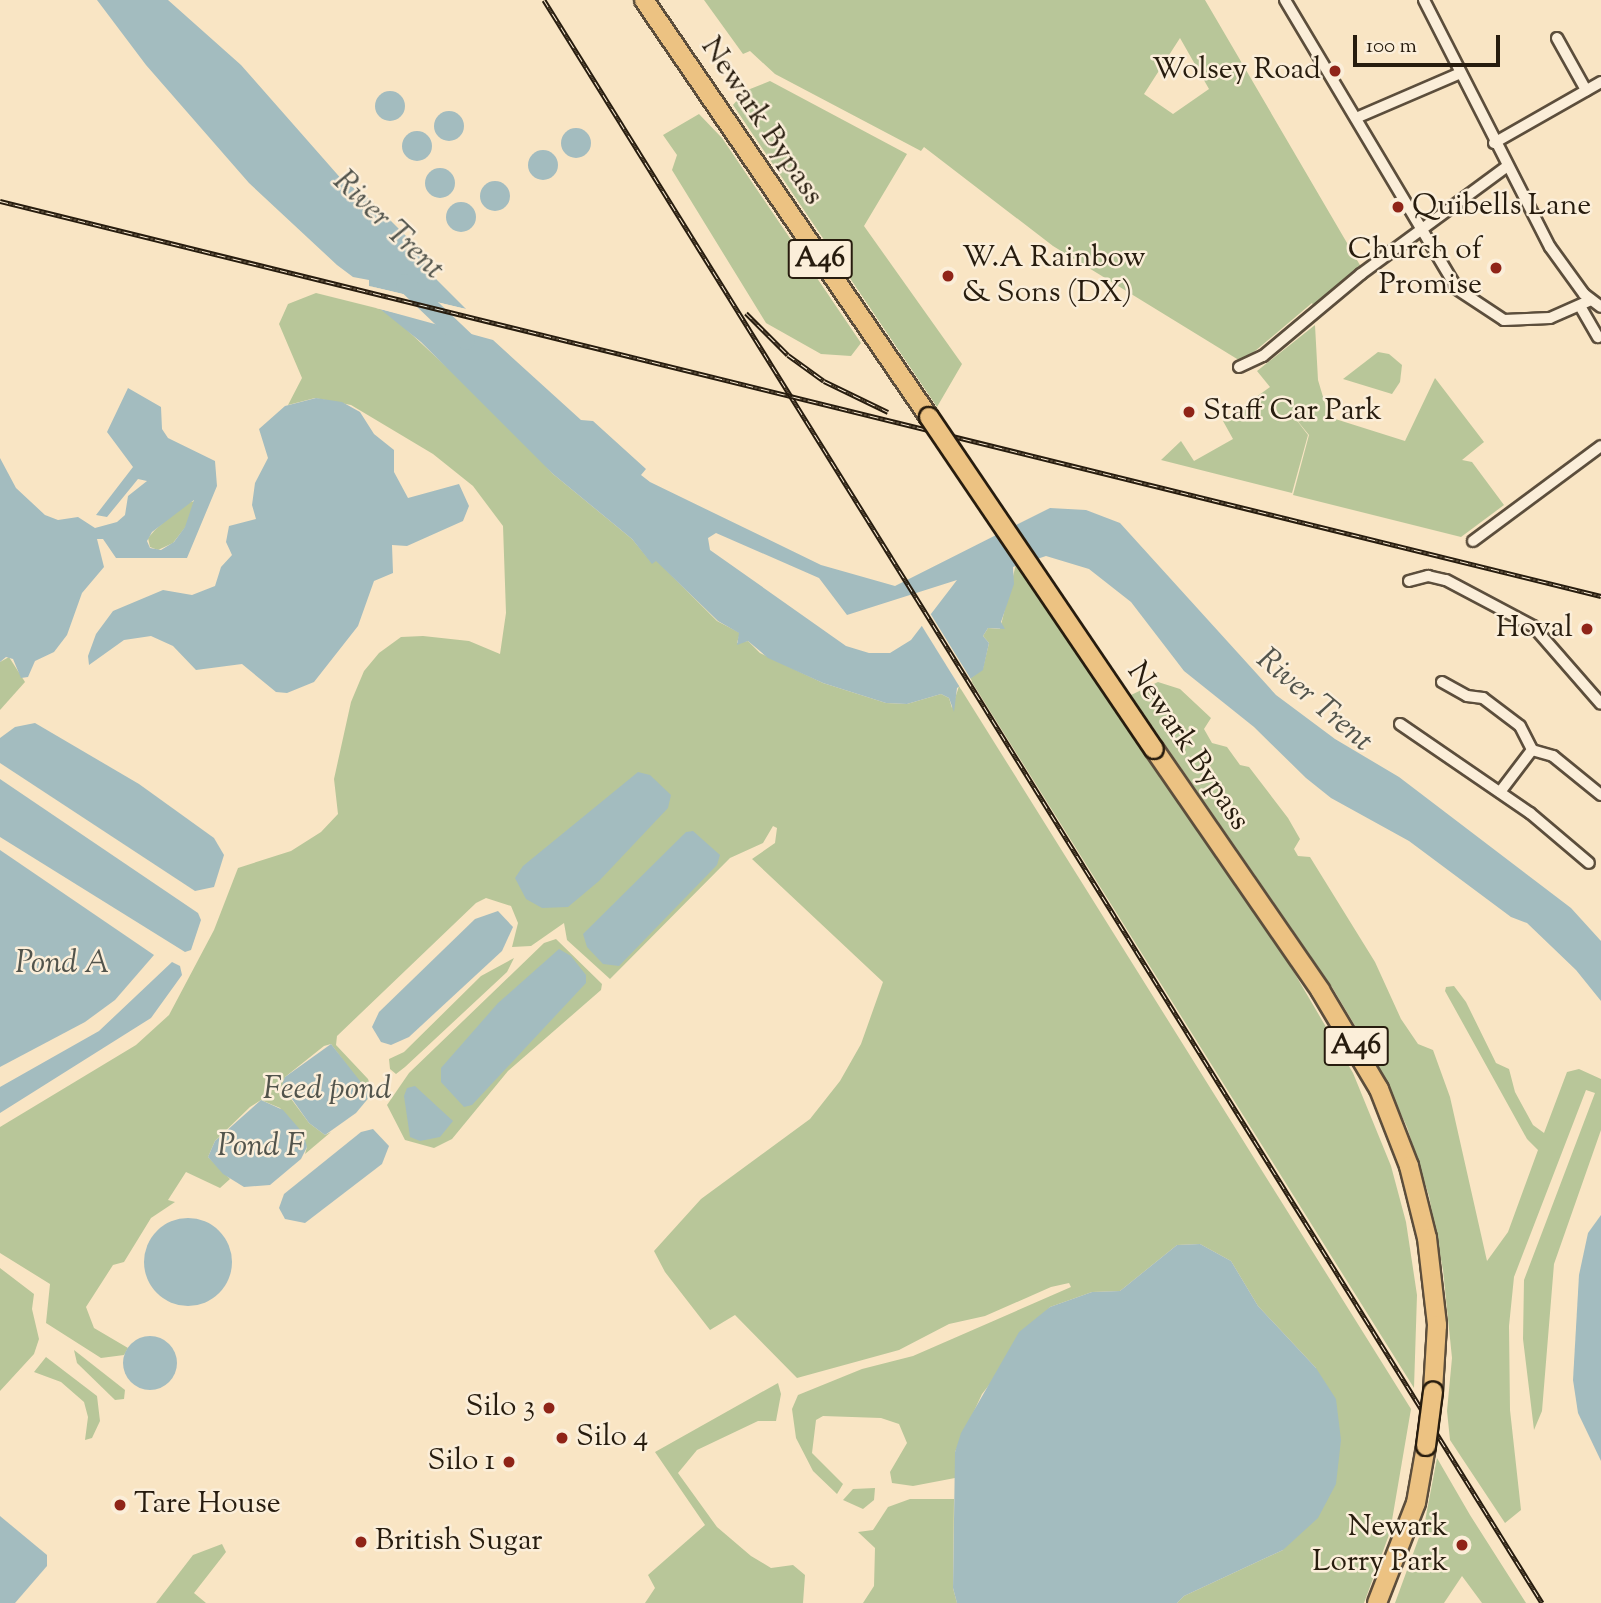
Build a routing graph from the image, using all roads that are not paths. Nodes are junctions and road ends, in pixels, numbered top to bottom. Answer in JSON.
{"nodes":[{"id":1,"x":644,"y":0,"type":"edge"},
{"id":2,"x":1285,"y":0,"type":"edge"},
{"id":3,"x":1424,"y":0,"type":"edge"},
{"id":4,"x":1557,"y":38,"type":"dead end"},
{"id":5,"x":1458,"y":74,"type":"junction"},
{"id":6,"x":1601,"y":82,"type":"edge"},
{"id":7,"x":1586,"y":90,"type":"junction"},
{"id":8,"x":1356,"y":118,"type":"junction"},
{"id":9,"x":1494,"y":143,"type":"junction"},
{"id":10,"x":1506,"y":167,"type":"junction"},
{"id":11,"x":1421,"y":230,"type":"junction"},
{"id":12,"x":1591,"y":300,"type":"junction"},
{"id":13,"x":1580,"y":306,"type":"junction"},
{"id":14,"x":1601,"y":307,"type":"edge"},
{"id":15,"x":1600,"y":340,"type":"edge"},
{"id":16,"x":1239,"y":367,"type":"dead end"},
{"id":17,"x":1601,"y":446,"type":"edge"},
{"id":18,"x":1473,"y":541,"type":"dead end"},
{"id":19,"x":1409,"y":581,"type":"dead end"},
{"id":20,"x":1442,"y":682,"type":"dead end"},
{"id":21,"x":1601,"y":704,"type":"edge"},
{"id":22,"x":1400,"y":724,"type":"dead end"},
{"id":23,"x":1532,"y":750,"type":"junction"},
{"id":24,"x":1500,"y":792,"type":"junction"},
{"id":25,"x":1601,"y":795,"type":"edge"},
{"id":26,"x":1589,"y":863,"type":"dead end"},
{"id":27,"x":1377,"y":1603,"type":"edge"}],
"edges":[{"from":1,"to":27,"type":"highway","name":"Newark Bypass","number":"A46","bridge":true},
{"from":2,"to":8,"type":"street"},
{"from":3,"to":5,"type":"street"},
{"from":4,"to":7,"type":"street"},
{"from":5,"to":8,"type":"street"},
{"from":5,"to":9,"type":"street"},
{"from":6,"to":7,"type":"street"},
{"from":7,"to":9,"type":"street"},
{"from":8,"to":11,"type":"street"},
{"from":9,"to":10,"type":"street"},
{"from":10,"to":11,"type":"street"},
{"from":10,"to":12,"type":"street"},
{"from":11,"to":13,"type":"street"},
{"from":11,"to":16,"type":"street"},
{"from":12,"to":13,"type":"street"},
{"from":12,"to":14,"type":"street"},
{"from":13,"to":15,"type":"street"},
{"from":17,"to":18,"type":"street"},
{"from":19,"to":21,"type":"street"},
{"from":20,"to":23,"type":"street"},
{"from":22,"to":24,"type":"street"},
{"from":23,"to":24,"type":"street"},
{"from":23,"to":25,"type":"street"},
{"from":24,"to":26,"type":"street"}]}
